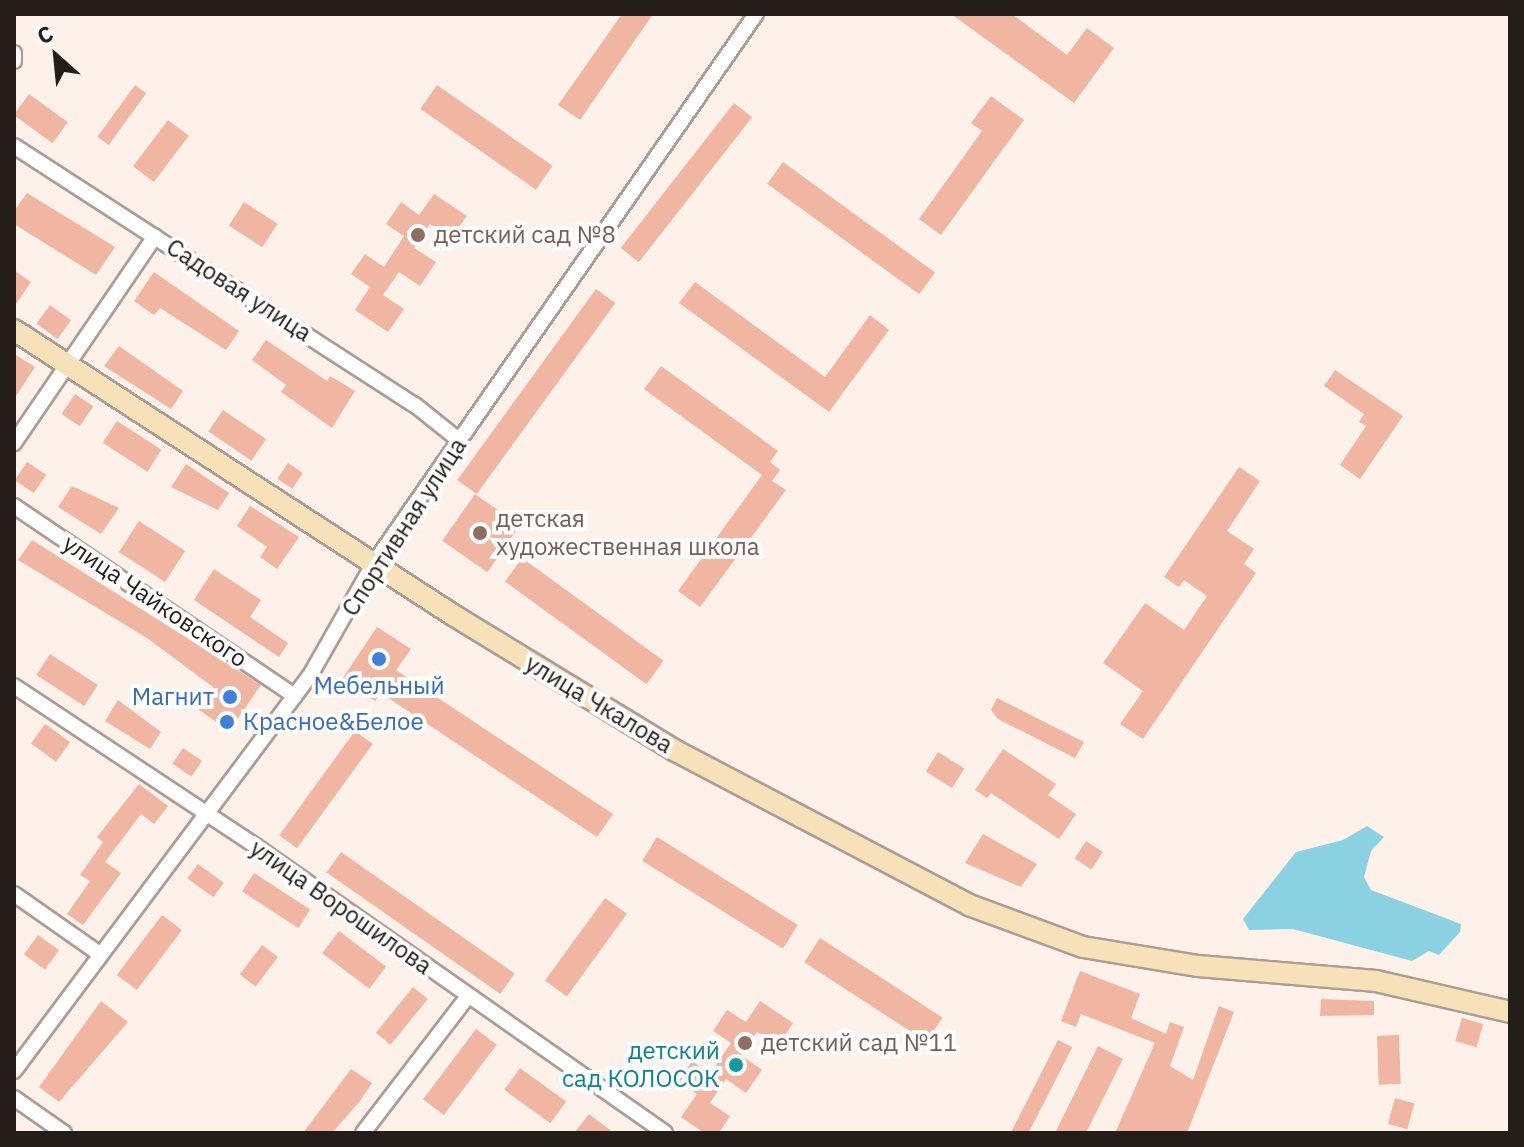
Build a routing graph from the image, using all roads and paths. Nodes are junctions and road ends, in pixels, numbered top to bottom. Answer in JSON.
{"nodes":[{"id":1,"x":749,"y":18,"type":"edge"},
{"id":2,"x":14,"y":53,"type":"edge"},
{"id":3,"x":14,"y":61,"type":"edge"},
{"id":4,"x":14,"y":146,"type":"edge"},
{"id":5,"x":155,"y":236,"type":"junction"},
{"id":6,"x":14,"y":330,"type":"edge"},
{"id":7,"x":66,"y":363,"type":"junction"},
{"id":8,"x":460,"y":441,"type":"junction"},
{"id":9,"x":14,"y":443,"type":"edge"},
{"id":10,"x":14,"y":506,"type":"edge"},
{"id":11,"x":374,"y":563,"type":"junction"},
{"id":12,"x":14,"y":686,"type":"edge"},
{"id":13,"x":295,"y":696,"type":"junction"},
{"id":14,"x":207,"y":814,"type":"junction"},
{"id":15,"x":14,"y":894,"type":"edge"},
{"id":16,"x":101,"y":955,"type":"junction"},
{"id":17,"x":468,"y":996,"type":"junction"},
{"id":18,"x":1510,"y":1012,"type":"edge"},
{"id":19,"x":14,"y":1071,"type":"edge"},
{"id":20,"x":14,"y":1098,"type":"edge"},
{"id":21,"x":64,"y":1133,"type":"edge"},
{"id":22,"x":363,"y":1133,"type":"edge"},
{"id":23,"x":665,"y":1133,"type":"edge"}],
"edges":[{"from":1,"to":8,"type":"street","name":"Спортивная улица"},
{"from":2,"to":3,"type":"street"},
{"from":4,"to":5,"type":"street","name":"Садовая улица"},
{"from":5,"to":7,"type":"street"},
{"from":5,"to":8,"type":"street","name":"Садовая улица"},
{"from":6,"to":7,"type":"street","name":"улица Чкалова"},
{"from":7,"to":9,"type":"street"},
{"from":7,"to":11,"type":"street","name":"улица Чкалова"},
{"from":8,"to":11,"type":"street","name":"Спортивная улица"},
{"from":10,"to":13,"type":"street","name":"улица Чайковского"},
{"from":11,"to":13,"type":"street","name":"Спортивная улица"},
{"from":11,"to":18,"type":"street","name":"улица Чкалова"},
{"from":12,"to":14,"type":"street","name":"улица Ворошилова"},
{"from":13,"to":14,"type":"street","name":"Спортивная улица"},
{"from":14,"to":16,"type":"street","name":"Спортивная улица"},
{"from":14,"to":17,"type":"street","name":"улица Ворошилова"},
{"from":15,"to":16,"type":"street"},
{"from":16,"to":19,"type":"street","name":"Спортивная улица"},
{"from":17,"to":22,"type":"street"},
{"from":17,"to":23,"type":"street","name":"улица Ворошилова"},
{"from":20,"to":21,"type":"street"}]}
